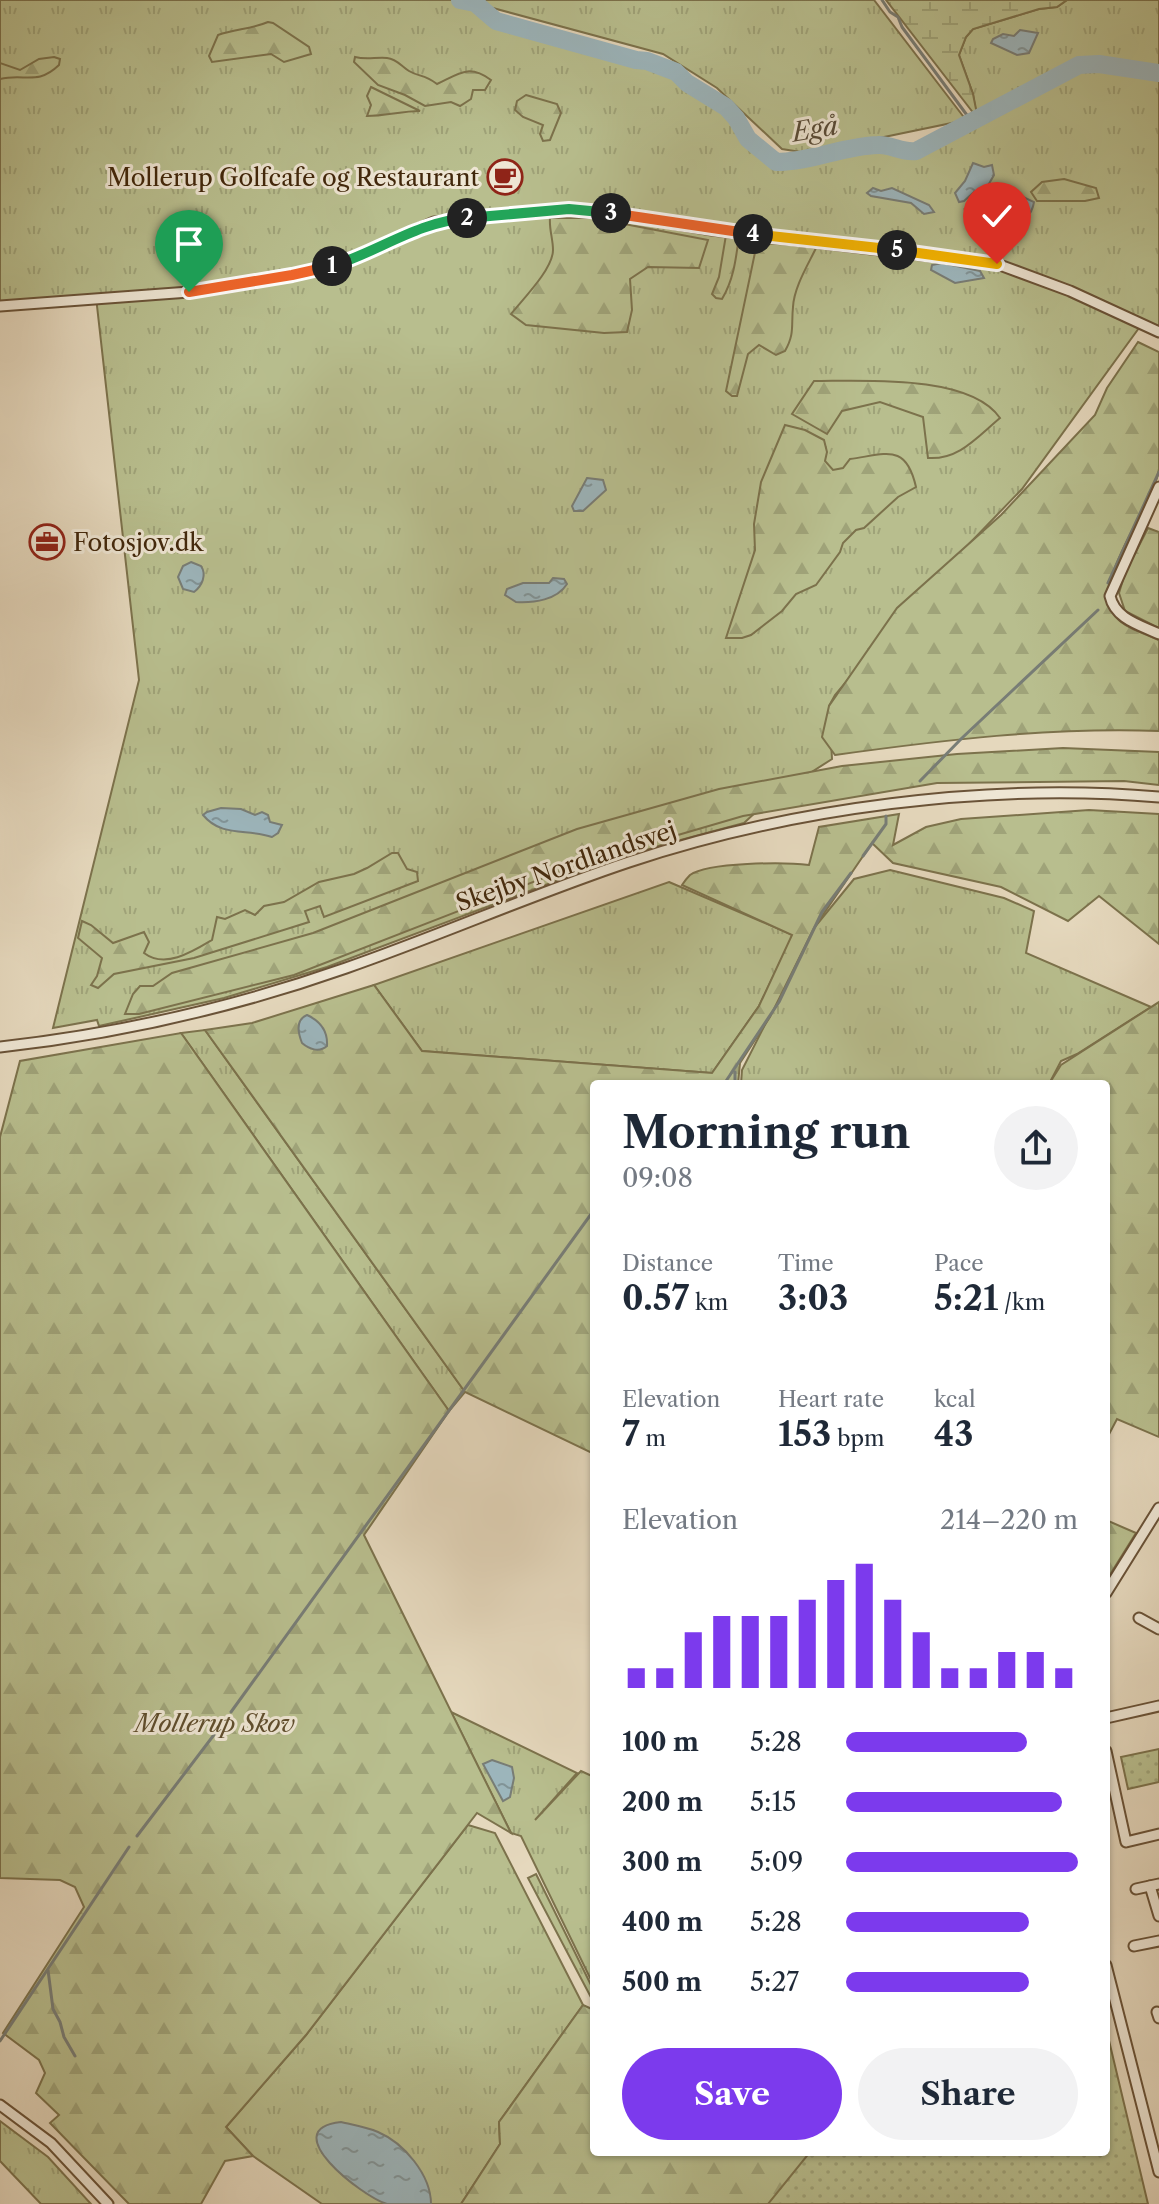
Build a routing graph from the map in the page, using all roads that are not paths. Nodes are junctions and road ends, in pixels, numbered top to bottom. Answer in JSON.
{"nodes":[{"id":1,"x":0,"y":306,"type":"edge"},
{"id":2,"x":1159,"y":332,"type":"edge"},
{"id":3,"x":1159,"y":487,"type":"edge"},
{"id":4,"x":1159,"y":634,"type":"edge"},
{"id":5,"x":1159,"y":797,"type":"edge"},
{"id":6,"x":0,"y":1047,"type":"edge"},
{"id":7,"x":1159,"y":1508,"type":"edge"},
{"id":8,"x":1110,"y":1587,"type":"edge"},
{"id":9,"x":1139,"y":1618,"type":"dead end"},
{"id":10,"x":1159,"y":1629,"type":"edge"},
{"id":11,"x":1159,"y":1706,"type":"edge"},
{"id":12,"x":1110,"y":1717,"type":"edge"},
{"id":13,"x":1110,"y":1769,"type":"edge"},
{"id":14,"x":1159,"y":1834,"type":"edge"},
{"id":15,"x":1155,"y":1885,"type":"edge"},
{"id":16,"x":1136,"y":1889,"type":"dead end"},
{"id":17,"x":1159,"y":1916,"type":"edge"},
{"id":18,"x":1159,"y":1941,"type":"edge"},
{"id":19,"x":1134,"y":1946,"type":"dead end"},
{"id":20,"x":1110,"y":1981,"type":"edge"},
{"id":21,"x":0,"y":2105,"type":"edge"},
{"id":22,"x":1159,"y":2172,"type":"edge"},
{"id":23,"x":108,"y":2204,"type":"edge"}],
"edges":[{"from":1,"to":2,"type":"street"},
{"from":3,"to":4,"type":"street"},
{"from":5,"to":6,"type":"street","name":"Skejby Nordlandsvej"},
{"from":7,"to":8,"type":"street"},
{"from":9,"to":10,"type":"street"},
{"from":11,"to":12,"type":"street"},
{"from":13,"to":14,"type":"street"},
{"from":15,"to":16,"type":"street"},
{"from":15,"to":17,"type":"street"},
{"from":18,"to":19,"type":"street"},
{"from":20,"to":22,"type":"street"},
{"from":21,"to":23,"type":"street"}]}
